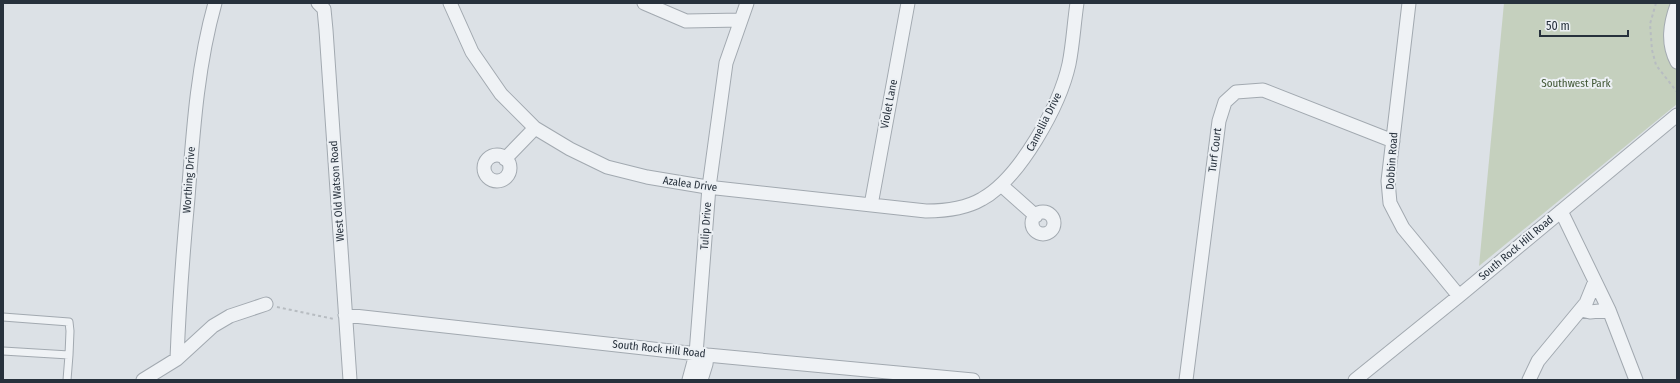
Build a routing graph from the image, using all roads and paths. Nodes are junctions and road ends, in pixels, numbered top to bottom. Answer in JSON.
{"nodes":[{"id":1,"x":215,"y":3,"type":"edge"},
{"id":2,"x":450,"y":3,"type":"edge"},
{"id":3,"x":644,"y":3,"type":"edge"},
{"id":4,"x":747,"y":3,"type":"edge"},
{"id":5,"x":908,"y":3,"type":"edge"},
{"id":6,"x":1077,"y":3,"type":"edge"},
{"id":7,"x":1409,"y":3,"type":"edge"},
{"id":8,"x":1656,"y":3,"type":"edge"},
{"id":9,"x":1677,"y":4,"type":"edge"},
{"id":10,"x":324,"y":5,"type":"edge"},
{"id":11,"x":741,"y":20,"type":"junction"},
{"id":12,"x":1677,"y":62,"type":"edge"},
{"id":13,"x":1677,"y":92,"type":"edge"},
{"id":14,"x":1677,"y":115,"type":"edge"},
{"id":15,"x":535,"y":128,"type":"junction"},
{"id":16,"x":1393,"y":141,"type":"junction"},
{"id":17,"x":505,"y":159,"type":"dead end"},
{"id":18,"x":1001,"y":185,"type":"junction"},
{"id":19,"x":708,"y":187,"type":"junction"},
{"id":20,"x":870,"y":205,"type":"junction"},
{"id":21,"x":1561,"y":211,"type":"junction"},
{"id":22,"x":1036,"y":216,"type":"dead end"},
{"id":23,"x":1595,"y":281,"type":"junction"},
{"id":24,"x":1459,"y":296,"type":"junction"},
{"id":25,"x":266,"y":304,"type":"joint"},
{"id":26,"x":1581,"y":310,"type":"junction"},
{"id":27,"x":1608,"y":310,"type":"junction"},
{"id":28,"x":3,"y":317,"type":"edge"},
{"id":29,"x":346,"y":318,"type":"junction"},
{"id":30,"x":3,"y":351,"type":"edge"},
{"id":31,"x":702,"y":354,"type":"junction"},
{"id":32,"x":69,"y":355,"type":"junction"},
{"id":33,"x":177,"y":359,"type":"junction"},
{"id":34,"x":67,"y":380,"type":"edge"},
{"id":35,"x":143,"y":380,"type":"edge"},
{"id":36,"x":350,"y":380,"type":"edge"},
{"id":37,"x":689,"y":380,"type":"edge"},
{"id":38,"x":700,"y":380,"type":"edge"},
{"id":39,"x":973,"y":380,"type":"edge"},
{"id":40,"x":1186,"y":380,"type":"edge"},
{"id":41,"x":1355,"y":380,"type":"edge"},
{"id":42,"x":1529,"y":380,"type":"edge"},
{"id":43,"x":1636,"y":380,"type":"edge"}],
"edges":[{"from":1,"to":33,"type":"street","name":"Worthing Drive"},
{"from":2,"to":15,"type":"street","name":"Azalea Drive"},
{"from":3,"to":11,"type":"street"},
{"from":4,"to":11,"type":"street","name":"Tulip Drive"},
{"from":5,"to":20,"type":"street","name":"Violet Lane"},
{"from":6,"to":18,"type":"street","name":"Camellia Drive"},
{"from":7,"to":16,"type":"street","name":"Dobbin Road"},
{"from":8,"to":13,"type":"path"},
{"from":9,"to":12,"type":"street"},
{"from":10,"to":29,"type":"street","name":"West Old Watson Road"},
{"from":11,"to":19,"type":"street","name":"Tulip Drive"},
{"from":14,"to":21,"type":"street","name":"South Rock Hill Road"},
{"from":15,"to":17,"type":"street"},
{"from":15,"to":19,"type":"street","name":"Azalea Drive"},
{"from":16,"to":24,"type":"street","name":"Dobbin Road"},
{"from":16,"to":40,"type":"street","name":"Turf Court"},
{"from":18,"to":20,"type":"street","name":"Azalea Drive"},
{"from":18,"to":22,"type":"street"},
{"from":19,"to":20,"type":"street","name":"Azalea Drive"},
{"from":19,"to":31,"type":"street","name":"Tulip Drive"},
{"from":21,"to":23,"type":"street"},
{"from":21,"to":24,"type":"street","name":"South Rock Hill Road"},
{"from":23,"to":26,"type":"street"},
{"from":23,"to":27,"type":"street"},
{"from":24,"to":41,"type":"street","name":"South Rock Hill Road"},
{"from":25,"to":29,"type":"path"},
{"from":25,"to":33,"type":"street"},
{"from":26,"to":27,"type":"street"},
{"from":26,"to":42,"type":"street"},
{"from":27,"to":43,"type":"street"},
{"from":28,"to":32,"type":"lane"},
{"from":29,"to":31,"type":"street","name":"South Rock Hill Road"},
{"from":29,"to":36,"type":"street","name":"West Old Watson Road"},
{"from":30,"to":32,"type":"lane"},
{"from":31,"to":37,"type":"street","name":"Tulip Drive"},
{"from":31,"to":38,"type":"street","name":"Tulip Drive"},
{"from":31,"to":39,"type":"street","name":"South Rock Hill Road"},
{"from":32,"to":34,"type":"lane"},
{"from":33,"to":35,"type":"street"}]}
